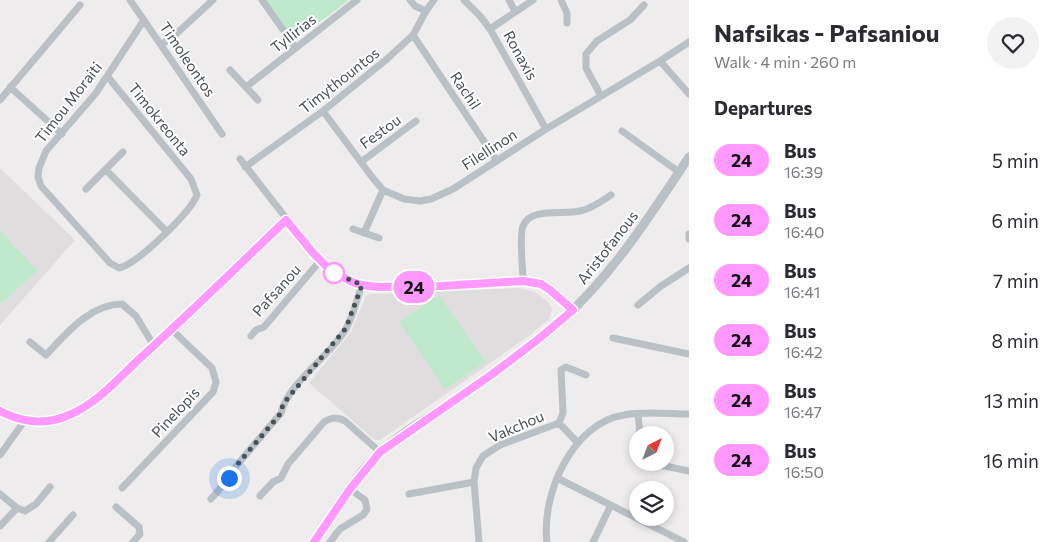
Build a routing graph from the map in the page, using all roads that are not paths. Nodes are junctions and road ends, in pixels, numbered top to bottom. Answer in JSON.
{"nodes":[{"id":1,"x":130,"y":0,"type":"edge"},
{"id":2,"x":213,"y":0,"type":"edge"},
{"id":3,"x":262,"y":0,"type":"edge"},
{"id":4,"x":357,"y":0,"type":"edge"},
{"id":5,"x":410,"y":0,"type":"edge"},
{"id":6,"x":434,"y":0,"type":"edge"},
{"id":7,"x":464,"y":0,"type":"edge"},
{"id":8,"x":509,"y":0,"type":"edge"},
{"id":9,"x":533,"y":0,"type":"edge"},
{"id":10,"x":561,"y":0,"type":"edge"},
{"id":11,"x":644,"y":4,"type":"dead end"},
{"id":12,"x":80,"y":5,"type":"dead end"},
{"id":13,"x":426,"y":11,"type":"junction"},
{"id":14,"x":515,"y":11,"type":"junction"},
{"id":15,"x":144,"y":20,"type":"junction"},
{"id":16,"x":567,"y":23,"type":"dead end"},
{"id":17,"x":490,"y":29,"type":"junction"},
{"id":18,"x":413,"y":35,"type":"junction"},
{"id":19,"x":689,"y":42,"type":"edge"},
{"id":20,"x":161,"y":45,"type":"junction"},
{"id":21,"x":296,"y":48,"type":"junction"},
{"id":22,"x":660,"y":61,"type":"junction"},
{"id":23,"x":230,"y":70,"type":"dead end"},
{"id":24,"x":108,"y":77,"type":"junction"},
{"id":25,"x":10,"y":87,"type":"junction"},
{"id":26,"x":246,"y":87,"type":"junction"},
{"id":27,"x":689,"y":94,"type":"edge"},
{"id":28,"x":601,"y":96,"type":"junction"},
{"id":29,"x":0,"y":100,"type":"edge"},
{"id":30,"x":258,"y":100,"type":"dead end"},
{"id":31,"x":323,"y":111,"type":"junction"},
{"id":32,"x":416,"y":122,"type":"dead end"},
{"id":33,"x":546,"y":129,"type":"junction"},
{"id":34,"x":622,"y":131,"type":"dead end"},
{"id":35,"x":62,"y":134,"type":"junction"},
{"id":36,"x":222,"y":134,"type":"dead end"},
{"id":37,"x":123,"y":152,"type":"dead end"},
{"id":38,"x":689,"y":157,"type":"edge"},
{"id":39,"x":240,"y":159,"type":"dead end"},
{"id":40,"x":497,"y":161,"type":"junction"},
{"id":41,"x":361,"y":162,"type":"junction"},
{"id":42,"x":245,"y":167,"type":"junction"},
{"id":43,"x":106,"y":170,"type":"junction"},
{"id":44,"x":679,"y":172,"type":"junction"},
{"id":45,"x":86,"y":189,"type":"dead end"},
{"id":46,"x":383,"y":190,"type":"junction"},
{"id":47,"x":611,"y":195,"type":"dead end"},
{"id":48,"x":286,"y":220,"type":"junction"},
{"id":49,"x":353,"y":229,"type":"dead end"},
{"id":50,"x":167,"y":232,"type":"junction"},
{"id":51,"x":364,"y":233,"type":"junction"},
{"id":52,"x":689,"y":234,"type":"edge"},
{"id":53,"x":379,"y":238,"type":"dead end"},
{"id":54,"x":689,"y":239,"type":"edge"},
{"id":55,"x":320,"y":261,"type":"junction"},
{"id":56,"x":689,"y":268,"type":"edge"},
{"id":57,"x":523,"y":281,"type":"junction"},
{"id":58,"x":362,"y":285,"type":"junction"},
{"id":59,"x":638,"y":305,"type":"dead end"},
{"id":60,"x":573,"y":310,"type":"junction"},
{"id":61,"x":172,"y":330,"type":"junction"},
{"id":62,"x":251,"y":336,"type":"dead end"},
{"id":63,"x":613,"y":338,"type":"dead end"},
{"id":64,"x":30,"y":342,"type":"dead end"},
{"id":65,"x":154,"y":346,"type":"junction"},
{"id":66,"x":689,"y":354,"type":"edge"},
{"id":67,"x":586,"y":375,"type":"dead end"},
{"id":68,"x":0,"y":411,"type":"edge"},
{"id":69,"x":638,"y":414,"type":"junction"},
{"id":70,"x":689,"y":414,"type":"edge"},
{"id":71,"x":25,"y":420,"type":"junction"},
{"id":72,"x":559,"y":423,"type":"junction"},
{"id":73,"x":639,"y":426,"type":"edge"},
{"id":74,"x":577,"y":442,"type":"junction"},
{"id":75,"x":380,"y":452,"type":"junction"},
{"id":76,"x":0,"y":455,"type":"edge"},
{"id":77,"x":674,"y":468,"type":"edge"},
{"id":78,"x":689,"y":471,"type":"edge"},
{"id":79,"x":557,"y":478,"type":"junction"},
{"id":80,"x":474,"y":482,"type":"junction"},
{"id":81,"x":50,"y":487,"type":"dead end"},
{"id":82,"x":122,"y":488,"type":"dead end"},
{"id":83,"x":350,"y":489,"type":"junction"},
{"id":84,"x":0,"y":494,"type":"edge"},
{"id":85,"x":409,"y":494,"type":"dead end"},
{"id":86,"x":260,"y":496,"type":"dead end"},
{"id":87,"x":211,"y":499,"type":"dead end"},
{"id":88,"x":610,"y":505,"type":"junction"},
{"id":89,"x":116,"y":507,"type":"dead end"},
{"id":90,"x":16,"y":508,"type":"junction"},
{"id":91,"x":72,"y":515,"type":"dead end"},
{"id":92,"x":0,"y":526,"type":"edge"},
{"id":93,"x":49,"y":542,"type":"edge"},
{"id":94,"x":133,"y":542,"type":"edge"},
{"id":95,"x":314,"y":542,"type":"edge"},
{"id":96,"x":330,"y":542,"type":"edge"},
{"id":97,"x":480,"y":542,"type":"edge"},
{"id":98,"x":546,"y":542,"type":"edge"},
{"id":99,"x":593,"y":542,"type":"edge"},
{"id":100,"x":684,"y":542,"type":"edge"}],
"edges":[{"from":1,"to":15,"type":"street","name":"Timoleontos"},
{"from":2,"to":20,"type":"street"},
{"from":3,"to":21,"type":"street"},
{"from":4,"to":21,"type":"street","name":"Tyllirias"},
{"from":5,"to":13,"type":"street"},
{"from":6,"to":13,"type":"street","name":"Timythountos"},
{"from":7,"to":17,"type":"street","name":"Ronaxis"},
{"from":8,"to":14,"type":"street"},
{"from":9,"to":14,"type":"street"},
{"from":10,"to":16,"type":"street"},
{"from":11,"to":28,"type":"street"},
{"from":12,"to":25,"type":"street"},
{"from":13,"to":18,"type":"street","name":"Timythountos"},
{"from":14,"to":17,"type":"street"},
{"from":15,"to":20,"type":"street","name":"Timoleontos"},
{"from":15,"to":24,"type":"street","name":"Timou Moraiti"},
{"from":17,"to":33,"type":"street","name":"Ronaxis"},
{"from":18,"to":31,"type":"street","name":"Timythountos"},
{"from":18,"to":40,"type":"street","name":"Rachil"},
{"from":19,"to":22,"type":"street","name":"Filellinon"},
{"from":20,"to":36,"type":"street","name":"Timoleontos"},
{"from":21,"to":26,"type":"street","name":"Tyllirias"},
{"from":22,"to":27,"type":"street"},
{"from":22,"to":28,"type":"street","name":"Filellinon"},
{"from":23,"to":26,"type":"street"},
{"from":24,"to":35,"type":"street","name":"Timou Moraiti"},
{"from":24,"to":50,"type":"street","name":"Timokreonta"},
{"from":25,"to":29,"type":"street"},
{"from":25,"to":35,"type":"street"},
{"from":26,"to":30,"type":"street"},
{"from":28,"to":33,"type":"street","name":"Filellinon"},
{"from":31,"to":41,"type":"street"},
{"from":31,"to":42,"type":"street","name":"Timythountos"},
{"from":32,"to":41,"type":"street","name":"Festou"},
{"from":33,"to":40,"type":"street","name":"Filellinon"},
{"from":34,"to":44,"type":"street"},
{"from":35,"to":50,"type":"street","name":"Timou Moraiti"},
{"from":37,"to":43,"type":"street"},
{"from":38,"to":44,"type":"street","name":"Aristofanous"},
{"from":39,"to":42,"type":"street"},
{"from":40,"to":46,"type":"street","name":"Filellinon"},
{"from":41,"to":46,"type":"street"},
{"from":42,"to":48,"type":"street"},
{"from":43,"to":45,"type":"street"},
{"from":43,"to":50,"type":"street"},
{"from":44,"to":60,"type":"street","name":"Aristofanous"},
{"from":46,"to":51,"type":"street"},
{"from":47,"to":57,"type":"street"},
{"from":48,"to":55,"type":"street"},
{"from":48,"to":61,"type":"street"},
{"from":49,"to":51,"type":"street"},
{"from":51,"to":53,"type":"street"},
{"from":52,"to":54,"type":"street"},
{"from":55,"to":58,"type":"street"},
{"from":55,"to":62,"type":"street","name":"Pafsanou"},
{"from":56,"to":59,"type":"street"},
{"from":57,"to":58,"type":"street"},
{"from":57,"to":60,"type":"street"},
{"from":58,"to":87,"type":"street"},
{"from":60,"to":75,"type":"street","name":"Aristofanous"},
{"from":61,"to":65,"type":"street"},
{"from":61,"to":82,"type":"street","name":"Pinelopis"},
{"from":63,"to":66,"type":"street"},
{"from":64,"to":65,"type":"street"},
{"from":65,"to":71,"type":"street"},
{"from":67,"to":72,"type":"street","name":"Vakchou"},
{"from":68,"to":71,"type":"street"},
{"from":69,"to":70,"type":"street"},
{"from":69,"to":73,"type":"street"},
{"from":69,"to":74,"type":"street"},
{"from":71,"to":76,"type":"street"},
{"from":72,"to":74,"type":"street","name":"Vakchou"},
{"from":72,"to":80,"type":"street","name":"Vakchou"},
{"from":74,"to":79,"type":"street"},
{"from":75,"to":83,"type":"street","name":"Aristofanous"},
{"from":75,"to":86,"type":"street"},
{"from":77,"to":78,"type":"street"},
{"from":79,"to":88,"type":"street"},
{"from":79,"to":98,"type":"street"},
{"from":80,"to":85,"type":"street"},
{"from":80,"to":97,"type":"street","name":"Vakchou"},
{"from":81,"to":90,"type":"street"},
{"from":83,"to":95,"type":"street","name":"Aristofanous"},
{"from":83,"to":96,"type":"street"},
{"from":84,"to":90,"type":"street"},
{"from":88,"to":99,"type":"street"},
{"from":88,"to":100,"type":"street"},
{"from":89,"to":94,"type":"street"},
{"from":90,"to":92,"type":"street"},
{"from":91,"to":93,"type":"street"}]}
